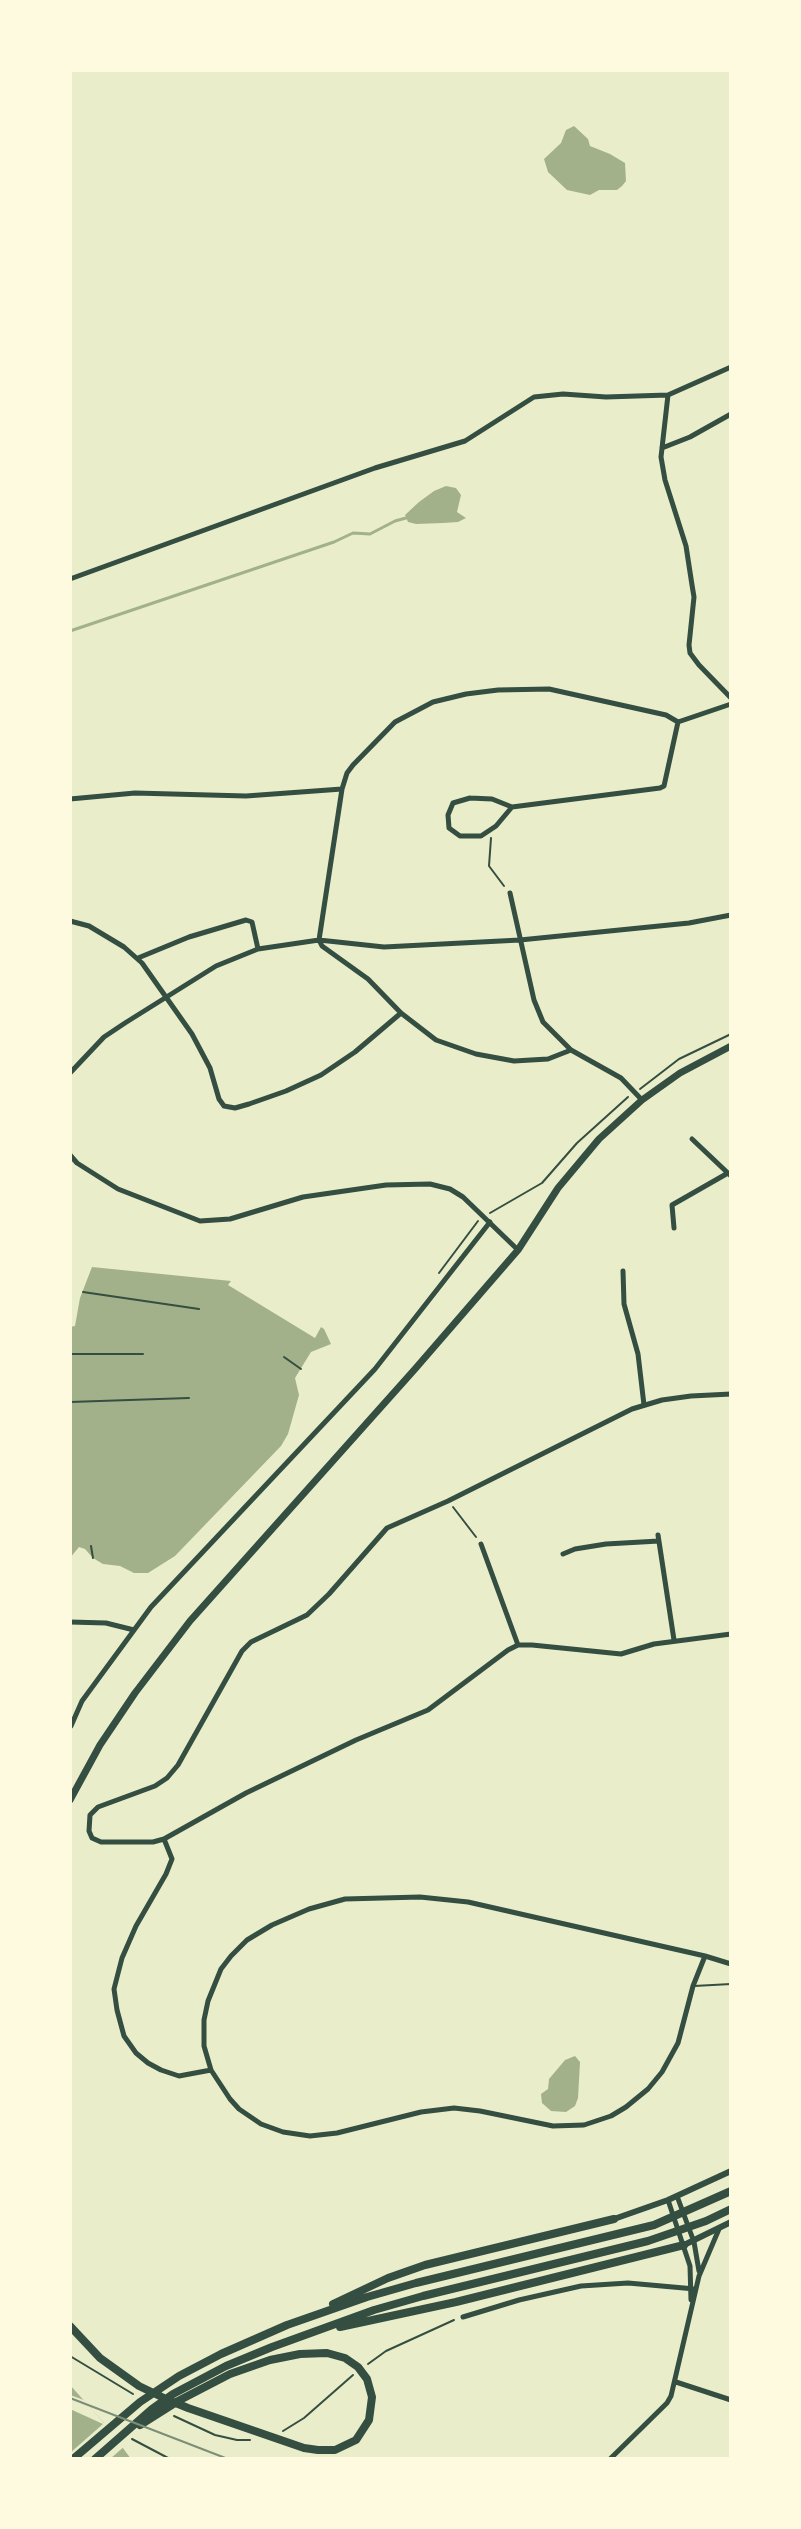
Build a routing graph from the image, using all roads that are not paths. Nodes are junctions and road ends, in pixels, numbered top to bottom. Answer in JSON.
{"nodes":[{"id":1,"x":731,"y":367,"type":"edge"},
{"id":2,"x":668,"y":395,"type":"junction"},
{"id":3,"x":731,"y":414,"type":"edge"},
{"id":4,"x":662,"y":448,"type":"junction"},
{"id":5,"x":70,"y":579,"type":"edge"},
{"id":6,"x":731,"y":701,"type":"edge"},
{"id":7,"x":678,"y":722,"type":"junction"},
{"id":8,"x":342,"y":789,"type":"junction"},
{"id":9,"x":70,"y":799,"type":"edge"},
{"id":10,"x":512,"y":807,"type":"junction"},
{"id":11,"x":510,"y":893,"type":"road end"},
{"id":12,"x":731,"y":915,"type":"edge"},
{"id":13,"x":70,"y":921,"type":"edge"},
{"id":14,"x":319,"y":940,"type":"junction"},
{"id":15,"x":520,"y":940,"type":"junction"},
{"id":16,"x":258,"y":949,"type":"junction"},
{"id":17,"x":138,"y":958,"type":"junction"},
{"id":18,"x":166,"y":999,"type":"junction"},
{"id":19,"x":401,"y":1013,"type":"junction"},
{"id":20,"x":731,"y":1046,"type":"edge"},
{"id":21,"x":571,"y":1050,"type":"junction"},
{"id":22,"x":70,"y":1073,"type":"edge"},
{"id":23,"x":642,"y":1100,"type":"junction"},
{"id":24,"x":692,"y":1139,"type":"dead end"},
{"id":25,"x":70,"y":1155,"type":"edge"},
{"id":26,"x":730,"y":1175,"type":"edge"},
{"id":27,"x":490,"y":1222,"type":"junction"},
{"id":28,"x":674,"y":1228,"type":"dead end"},
{"id":29,"x":518,"y":1250,"type":"junction"},
{"id":30,"x":623,"y":1271,"type":"dead end"},
{"id":31,"x":731,"y":1394,"type":"edge"},
{"id":32,"x":644,"y":1405,"type":"junction"},
{"id":33,"x":481,"y":1544,"type":"dead end"},
{"id":34,"x":563,"y":1554,"type":"dead end"},
{"id":35,"x":70,"y":1622,"type":"edge"},
{"id":36,"x":134,"y":1630,"type":"junction"},
{"id":37,"x":731,"y":1634,"type":"edge"},
{"id":38,"x":674,"y":1640,"type":"junction"},
{"id":39,"x":518,"y":1645,"type":"junction"},
{"id":40,"x":71,"y":1726,"type":"edge"},
{"id":41,"x":70,"y":1800,"type":"edge"},
{"id":42,"x":164,"y":1839,"type":"junction"},
{"id":43,"x":705,"y":1956,"type":"junction"},
{"id":44,"x":731,"y":1964,"type":"edge"},
{"id":45,"x":731,"y":1984,"type":"edge"},
{"id":46,"x":693,"y":1986,"type":"junction"},
{"id":47,"x":211,"y":2070,"type":"junction"},
{"id":48,"x":731,"y":2171,"type":"edge"},
{"id":49,"x":731,"y":2191,"type":"edge"},
{"id":50,"x":678,"y":2200,"type":"junction"},
{"id":51,"x":669,"y":2204,"type":"junction"},
{"id":52,"x":731,"y":2209,"type":"edge"},
{"id":53,"x":614,"y":2219,"type":"joint"},
{"id":54,"x":731,"y":2222,"type":"edge"},
{"id":55,"x":720,"y":2228,"type":"junction"},
{"id":56,"x":693,"y":2238,"type":"junction"},
{"id":57,"x":683,"y":2242,"type":"junction"},
{"id":58,"x":699,"y":2276,"type":"junction"},
{"id":59,"x":693,"y":2289,"type":"junction"},
{"id":60,"x":463,"y":2317,"type":"road end"},
{"id":61,"x":307,"y":2318,"type":"junction"},
{"id":62,"x":70,"y":2326,"type":"edge"},
{"id":63,"x":315,"y":2331,"type":"junction"},
{"id":64,"x":228,"y":2370,"type":"junction"},
{"id":65,"x":676,"y":2382,"type":"junction"},
{"id":66,"x":731,"y":2400,"type":"edge"},
{"id":67,"x":73,"y":2459,"type":"edge"},
{"id":68,"x":95,"y":2459,"type":"edge"},
{"id":69,"x":610,"y":2459,"type":"edge"}],
"edges":[{"from":1,"to":2,"type":"street"},
{"from":2,"to":4,"type":"street"},
{"from":2,"to":5,"type":"street"},
{"from":3,"to":4,"type":"street"},
{"from":4,"to":6,"type":"street"},
{"from":6,"to":7,"type":"street"},
{"from":7,"to":8,"type":"street"},
{"from":7,"to":10,"type":"street"},
{"from":8,"to":9,"type":"street"},
{"from":8,"to":14,"type":"street"},
{"from":10,"to":10,"type":"street"},
{"from":11,"to":15,"type":"street"},
{"from":12,"to":15,"type":"street"},
{"from":13,"to":17,"type":"street"},
{"from":14,"to":15,"type":"street"},
{"from":14,"to":16,"type":"street"},
{"from":14,"to":19,"type":"street"},
{"from":15,"to":21,"type":"street"},
{"from":16,"to":17,"type":"street"},
{"from":16,"to":18,"type":"street"},
{"from":17,"to":18,"type":"street"},
{"from":18,"to":19,"type":"street"},
{"from":18,"to":22,"type":"street"},
{"from":19,"to":21,"type":"street"},
{"from":20,"to":23,"type":"main road"},
{"from":21,"to":23,"type":"street"},
{"from":23,"to":29,"type":"main road"},
{"from":24,"to":26,"type":"street"},
{"from":25,"to":27,"type":"street"},
{"from":26,"to":28,"type":"street"},
{"from":27,"to":29,"type":"street"},
{"from":27,"to":36,"type":"street"},
{"from":29,"to":41,"type":"main road"},
{"from":30,"to":32,"type":"street"},
{"from":31,"to":32,"type":"street"},
{"from":32,"to":42,"type":"street"},
{"from":33,"to":39,"type":"street"},
{"from":34,"to":38,"type":"street"},
{"from":35,"to":36,"type":"street"},
{"from":36,"to":40,"type":"street"},
{"from":37,"to":38,"type":"street"},
{"from":38,"to":39,"type":"street"},
{"from":39,"to":42,"type":"street"},
{"from":42,"to":47,"type":"street"},
{"from":43,"to":44,"type":"street"},
{"from":43,"to":46,"type":"street"},
{"from":43,"to":47,"type":"street"},
{"from":45,"to":46,"type":"lane"},
{"from":46,"to":47,"type":"street"},
{"from":48,"to":50,"type":"street"},
{"from":49,"to":61,"type":"main road"},
{"from":50,"to":51,"type":"street"},
{"from":50,"to":56,"type":"street"},
{"from":51,"to":53,"type":"street"},
{"from":51,"to":57,"type":"street"},
{"from":52,"to":63,"type":"main road"},
{"from":53,"to":61,"type":"main road"},
{"from":54,"to":55,"type":"street"},
{"from":55,"to":56,"type":"street"},
{"from":55,"to":58,"type":"street"},
{"from":56,"to":57,"type":"street"},
{"from":56,"to":58,"type":"street"},
{"from":57,"to":59,"type":"street"},
{"from":57,"to":63,"type":"main road"},
{"from":58,"to":59,"type":"street"},
{"from":59,"to":60,"type":"street"},
{"from":59,"to":65,"type":"street"},
{"from":61,"to":67,"type":"main road"},
{"from":62,"to":64,"type":"main road"},
{"from":63,"to":64,"type":"main road"},
{"from":64,"to":68,"type":"main road"},
{"from":65,"to":66,"type":"street"},
{"from":65,"to":69,"type":"street"}]}
